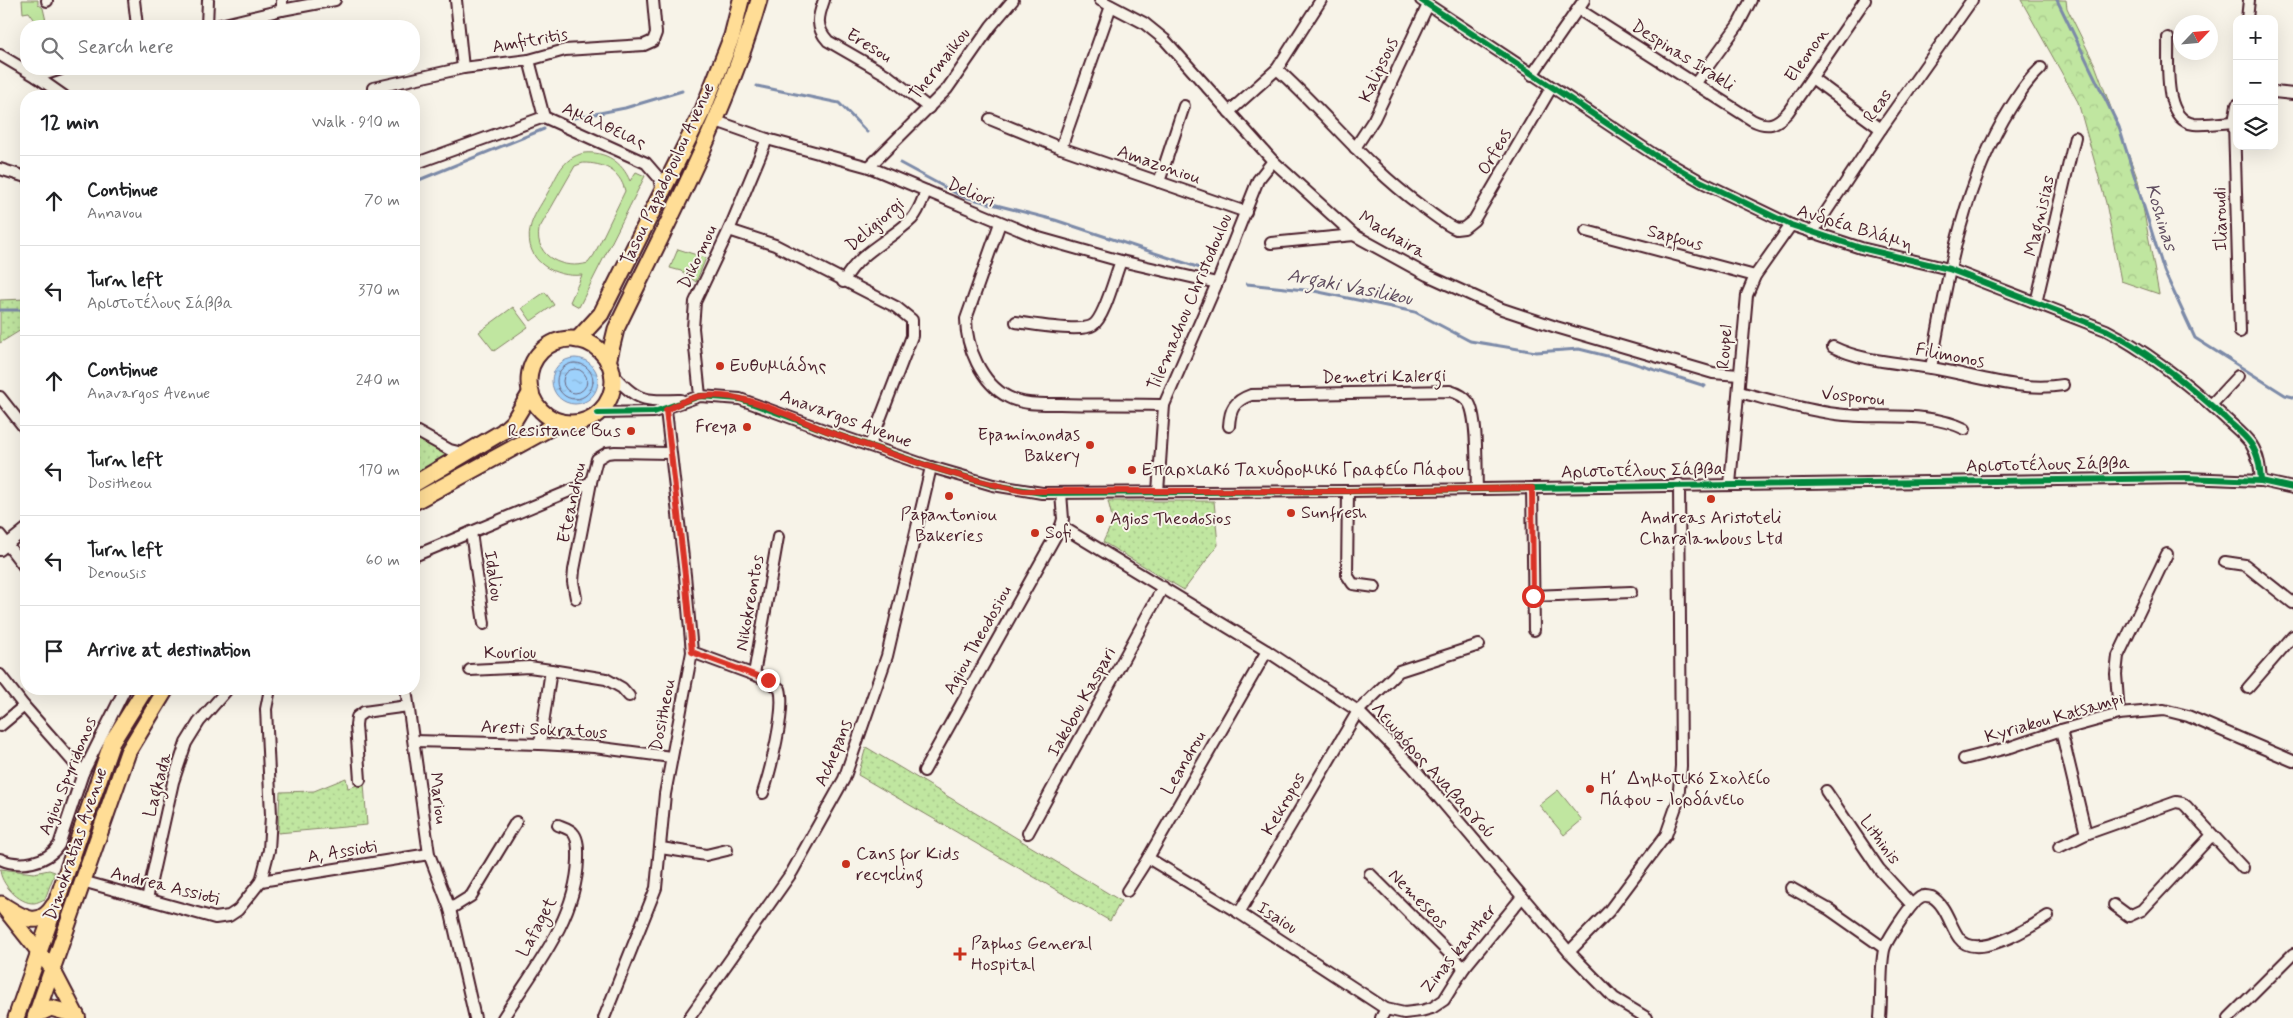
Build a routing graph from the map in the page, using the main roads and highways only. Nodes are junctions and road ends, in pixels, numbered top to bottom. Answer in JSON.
{"nodes":[{"id":1,"x":741,"y":0,"type":"edge"},
{"id":2,"x":759,"y":0,"type":"edge"},
{"id":3,"x":577,"y":340,"type":"junction"},
{"id":4,"x":610,"y":367,"type":"junction"},
{"id":5,"x":531,"y":392,"type":"junction"},
{"id":6,"x":561,"y":422,"type":"junction"},
{"id":7,"x":420,"y":481,"type":"edge"},
{"id":8,"x":420,"y":499,"type":"edge"},
{"id":9,"x":141,"y":695,"type":"edge"},
{"id":10,"x":162,"y":695,"type":"edge"},
{"id":11,"x":60,"y":896,"type":"junction"},
{"id":12,"x":0,"y":904,"type":"edge"},
{"id":13,"x":39,"y":952,"type":"junction"},
{"id":14,"x":53,"y":970,"type":"junction"},
{"id":15,"x":36,"y":1017,"type":"edge"},
{"id":16,"x":77,"y":1017,"type":"edge"},
{"id":17,"x":16,"y":1018,"type":"edge"}],
"edges":[{"from":1,"to":3,"type":"highway","name":"Tasou Papadopoulou Avenue"},
{"from":2,"to":4,"type":"highway","name":"Tasou Papadopoulou Avenue"},
{"from":3,"to":4,"type":"highway"},
{"from":3,"to":5,"type":"highway"},
{"from":4,"to":6,"type":"highway"},
{"from":5,"to":6,"type":"highway"},
{"from":5,"to":7,"type":"highway"},
{"from":6,"to":8,"type":"highway"},
{"from":9,"to":11,"type":"highway","name":"Dimokratias Avenue"},
{"from":10,"to":14,"type":"highway","name":"Dimokratias Avenue"},
{"from":11,"to":12,"type":"highway"},
{"from":11,"to":13,"type":"highway","name":"Dimokratias Avenue"},
{"from":12,"to":13,"type":"main road"},
{"from":13,"to":14,"type":"main road"},
{"from":13,"to":17,"type":"highway","name":"Dimokratias Avenue"},
{"from":14,"to":15,"type":"highway","name":"Dimokratias Avenue"},
{"from":14,"to":16,"type":"main road"},
{"from":15,"to":16,"type":"highway"}]}
